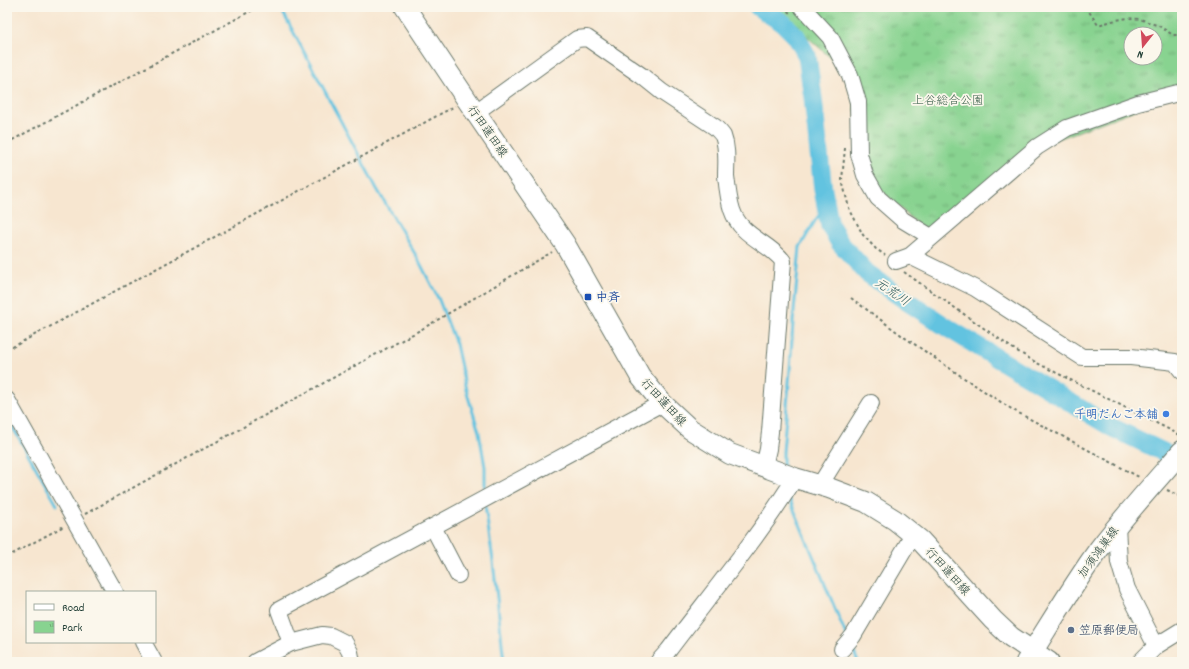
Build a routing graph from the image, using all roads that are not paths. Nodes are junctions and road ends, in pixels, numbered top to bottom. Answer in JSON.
{"nodes":[{"id":1,"x":405,"y":7,"type":"edge"},
{"id":2,"x":798,"y":12,"type":"edge"},
{"id":3,"x":1182,"y":92,"type":"edge"},
{"id":4,"x":471,"y":106,"type":"junction"},
{"id":5,"x":931,"y":237,"type":"junction"},
{"id":6,"x":1182,"y":371,"type":"edge"},
{"id":7,"x":7,"y":400,"type":"edge"},
{"id":8,"x":662,"y":403,"type":"junction"},
{"id":9,"x":871,"y":403,"type":"dead end"},
{"id":10,"x":1182,"y":451,"type":"edge"},
{"id":11,"x":764,"y":466,"type":"junction"},
{"id":12,"x":795,"y":478,"type":"junction"},
{"id":13,"x":820,"y":485,"type":"junction"},
{"id":14,"x":1117,"y":526,"type":"junction"},
{"id":15,"x":433,"y":527,"type":"junction"},
{"id":16,"x":913,"y":535,"type":"junction"},
{"id":17,"x":458,"y":575,"type":"dead end"},
{"id":18,"x":114,"y":591,"type":"edge"},
{"id":19,"x":1182,"y":630,"type":"edge"},
{"id":20,"x":144,"y":643,"type":"edge"},
{"id":21,"x":291,"y":644,"type":"junction"},
{"id":22,"x":1156,"y":646,"type":"junction"},
{"id":23,"x":842,"y":649,"type":"dead end"},
{"id":24,"x":1029,"y":657,"type":"edge"},
{"id":25,"x":154,"y":662,"type":"edge"},
{"id":26,"x":255,"y":662,"type":"edge"},
{"id":27,"x":352,"y":662,"type":"edge"},
{"id":28,"x":658,"y":662,"type":"edge"},
{"id":29,"x":1049,"y":662,"type":"edge"},
{"id":30,"x":1140,"y":662,"type":"edge"}],
"edges":[{"from":1,"to":4,"type":"main road","name":"行田蓮田線"},
{"from":2,"to":5,"type":"street"},
{"from":3,"to":5,"type":"street"},
{"from":4,"to":8,"type":"main road","name":"行田蓮田線"},
{"from":4,"to":11,"type":"street"},
{"from":5,"to":6,"type":"street"},
{"from":7,"to":18,"type":"street"},
{"from":8,"to":11,"type":"main road","name":"行田蓮田線"},
{"from":8,"to":15,"type":"street"},
{"from":9,"to":13,"type":"street"},
{"from":10,"to":14,"type":"main road","name":"加須鴻巣線"},
{"from":11,"to":12,"type":"main road","name":"行田蓮田線"},
{"from":12,"to":13,"type":"main road","name":"行田蓮田線"},
{"from":12,"to":28,"type":"street"},
{"from":13,"to":16,"type":"main road","name":"行田蓮田線"},
{"from":14,"to":22,"type":"street"},
{"from":14,"to":24,"type":"main road","name":"加須鴻巣線"},
{"from":15,"to":17,"type":"street"},
{"from":15,"to":21,"type":"street"},
{"from":16,"to":23,"type":"street"},
{"from":16,"to":24,"type":"main road","name":"行田蓮田線"},
{"from":19,"to":22,"type":"street"},
{"from":20,"to":25,"type":"street"},
{"from":21,"to":26,"type":"street"},
{"from":21,"to":27,"type":"street"},
{"from":22,"to":30,"type":"street"},
{"from":24,"to":29,"type":"main road","name":"行田蓮田線"}]}
